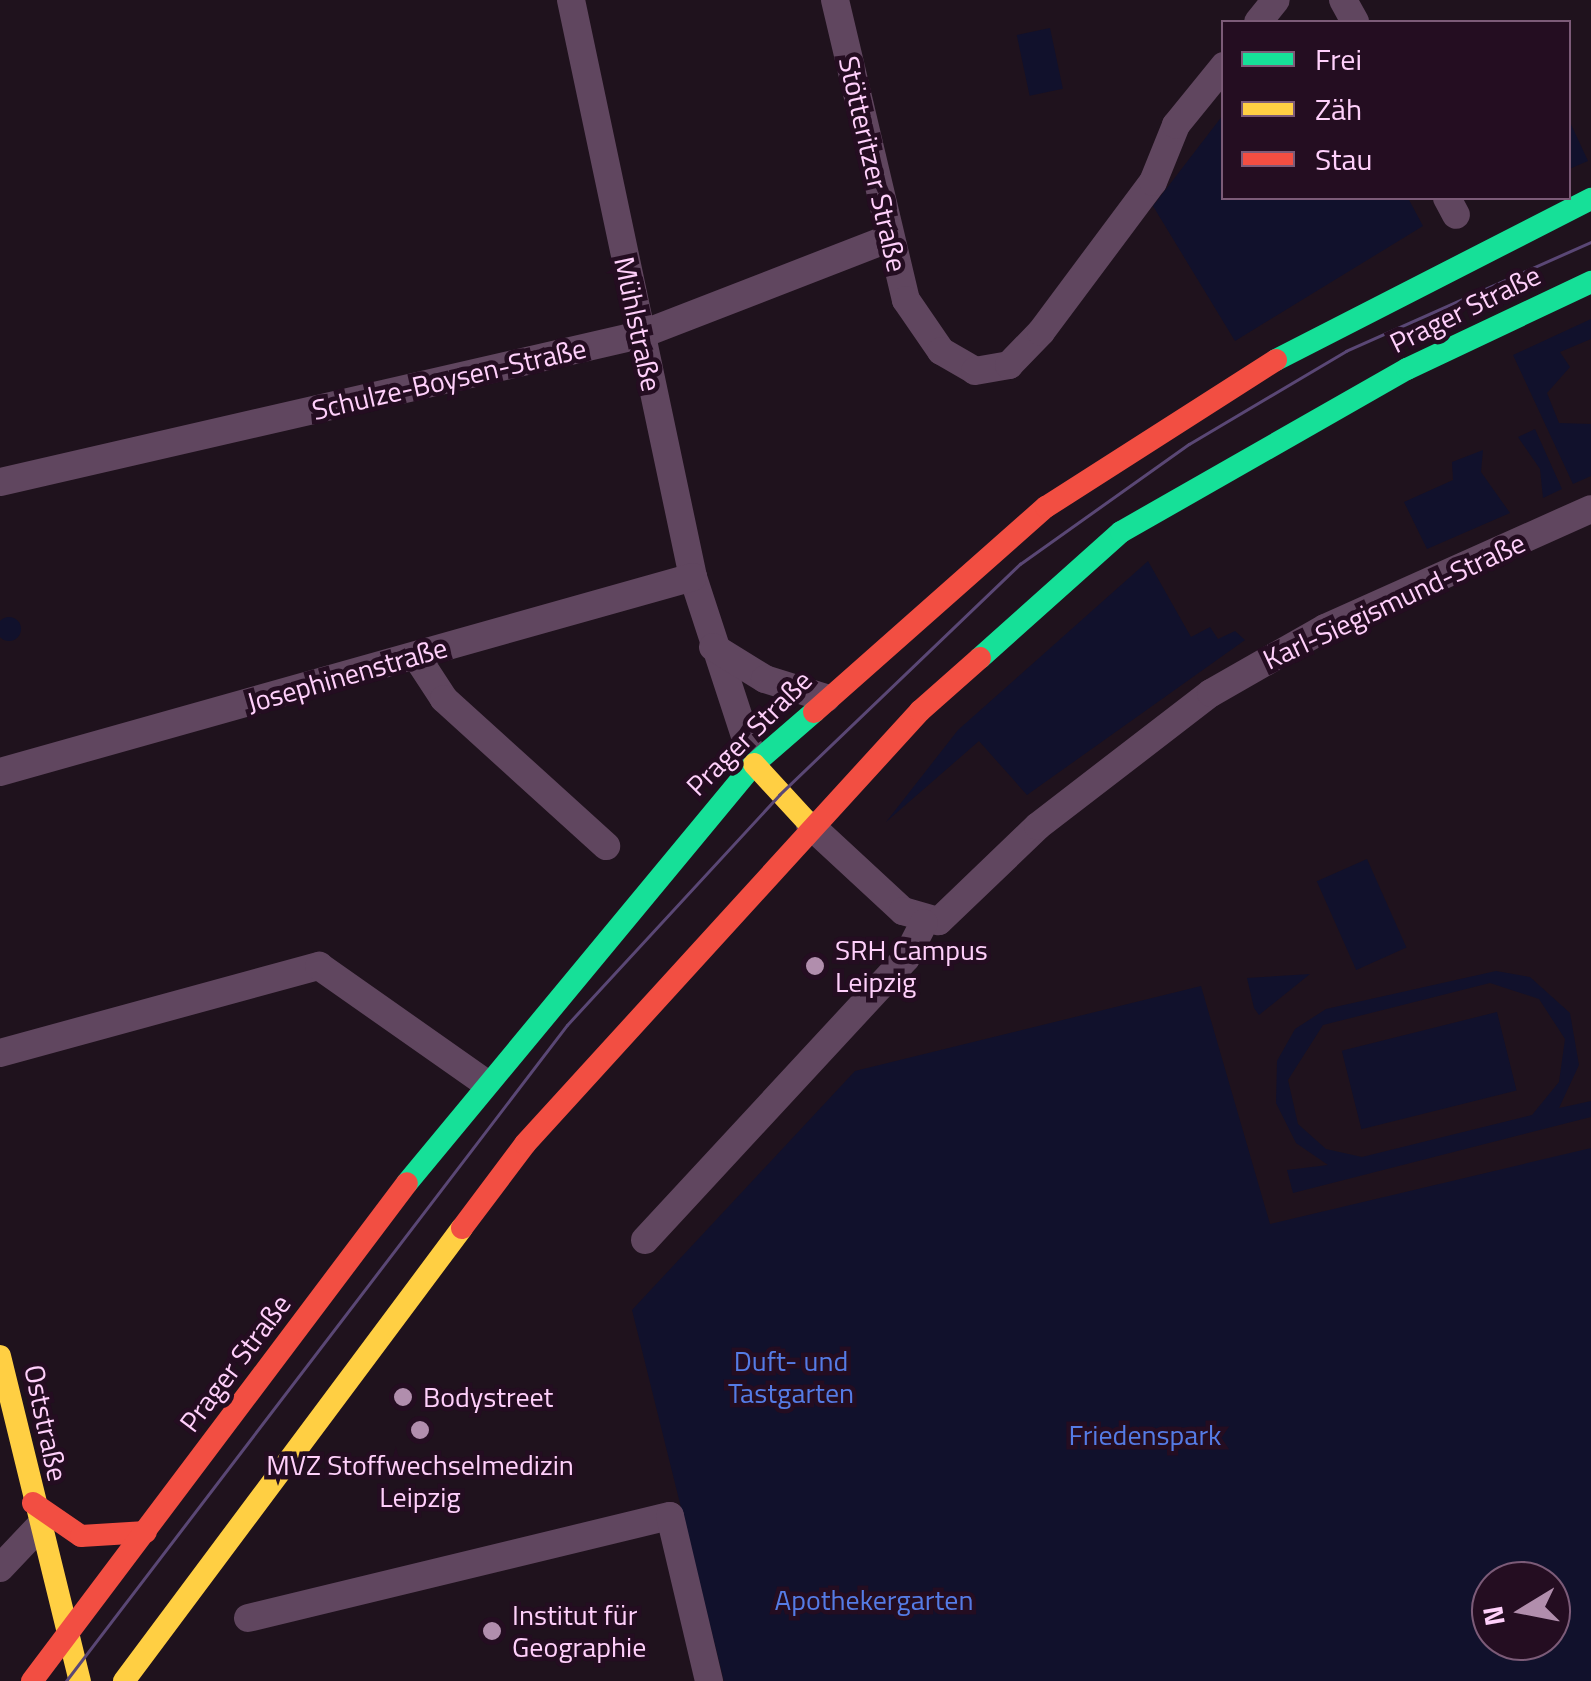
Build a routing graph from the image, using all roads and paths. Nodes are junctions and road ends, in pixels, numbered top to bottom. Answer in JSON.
{"nodes":[{"id":1,"x":571,"y":0,"type":"edge"},
{"id":2,"x":835,"y":0,"type":"edge"},
{"id":3,"x":1276,"y":0,"type":"edge"},
{"id":4,"x":1260,"y":20,"type":"edge"},
{"id":5,"x":1221,"y":70,"type":"edge"},
{"id":6,"x":1591,"y":199,"type":"edge"},
{"id":7,"x":888,"y":239,"type":"junction"},
{"id":8,"x":1591,"y":282,"type":"edge"},
{"id":9,"x":640,"y":335,"type":"junction"},
{"id":10,"x":0,"y":482,"type":"edge"},
{"id":11,"x":1591,"y":509,"type":"edge"},
{"id":12,"x":693,"y":577,"type":"junction"},
{"id":13,"x":714,"y":646,"type":"junction"},
{"id":14,"x":416,"y":656,"type":"junction"},
{"id":15,"x":826,"y":698,"type":"junction"},
{"id":16,"x":754,"y":764,"type":"junction"},
{"id":17,"x":0,"y":772,"type":"edge"},
{"id":18,"x":810,"y":825,"type":"junction"},
{"id":19,"x":606,"y":846,"type":"dead end"},
{"id":20,"x":924,"y":923,"type":"junction"},
{"id":21,"x":0,"y":1053,"type":"edge"},
{"id":22,"x":484,"y":1082,"type":"junction"},
{"id":23,"x":645,"y":1240,"type":"dead end"},
{"id":24,"x":0,"y":1356,"type":"edge"},
{"id":25,"x":35,"y":1516,"type":"junction"},
{"id":26,"x":146,"y":1532,"type":"junction"},
{"id":27,"x":0,"y":1568,"type":"edge"},
{"id":28,"x":248,"y":1618,"type":"dead end"},
{"id":29,"x":65,"y":1637,"type":"junction"},
{"id":30,"x":32,"y":1681,"type":"edge"},
{"id":31,"x":80,"y":1681,"type":"edge"},
{"id":32,"x":124,"y":1681,"type":"edge"},
{"id":33,"x":709,"y":1681,"type":"edge"}],
"edges":[{"from":1,"to":9,"type":"street","name":"Mühlstraße"},
{"from":2,"to":7,"type":"street","name":"Stötteritzer Straße"},
{"from":3,"to":4,"type":"street"},
{"from":5,"to":7,"type":"street","name":"Stötteritzer Straße"},
{"from":6,"to":15,"type":"main road","name":"Prager Straße"},
{"from":7,"to":9,"type":"street","name":"Schulze-Boysen-Straße"},
{"from":8,"to":18,"type":"main road","name":"Prager Straße"},
{"from":9,"to":10,"type":"street","name":"Schulze-Boysen-Straße"},
{"from":9,"to":12,"type":"street","name":"Mühlstraße"},
{"from":11,"to":20,"type":"street","name":"Karl-Siegismund-Straße"},
{"from":12,"to":13,"type":"street","name":"Mühlstraße"},
{"from":12,"to":14,"type":"street","name":"Josephinenstraße"},
{"from":13,"to":15,"type":"street"},
{"from":13,"to":16,"type":"street","name":"Mühlstraße"},
{"from":14,"to":17,"type":"street","name":"Josephinenstraße"},
{"from":14,"to":19,"type":"street"},
{"from":15,"to":16,"type":"main road","name":"Prager Straße"},
{"from":16,"to":18,"type":"main road"},
{"from":16,"to":22,"type":"main road","name":"Prager Straße"},
{"from":18,"to":20,"type":"street"},
{"from":18,"to":32,"type":"main road","name":"Prager Straße"},
{"from":20,"to":23,"type":"street","name":"Karl-Siegismund-Straße"},
{"from":21,"to":22,"type":"street"},
{"from":22,"to":26,"type":"main road","name":"Prager Straße"},
{"from":24,"to":25,"type":"main road","name":"Oststraße"},
{"from":25,"to":26,"type":"main road"},
{"from":25,"to":27,"type":"street"},
{"from":25,"to":29,"type":"main road","name":"Oststraße"},
{"from":26,"to":29,"type":"main road","name":"Prager Straße"},
{"from":28,"to":33,"type":"street"},
{"from":29,"to":30,"type":"main road","name":"Prager Straße"},
{"from":29,"to":31,"type":"main road","name":"Oststraße"}]}
